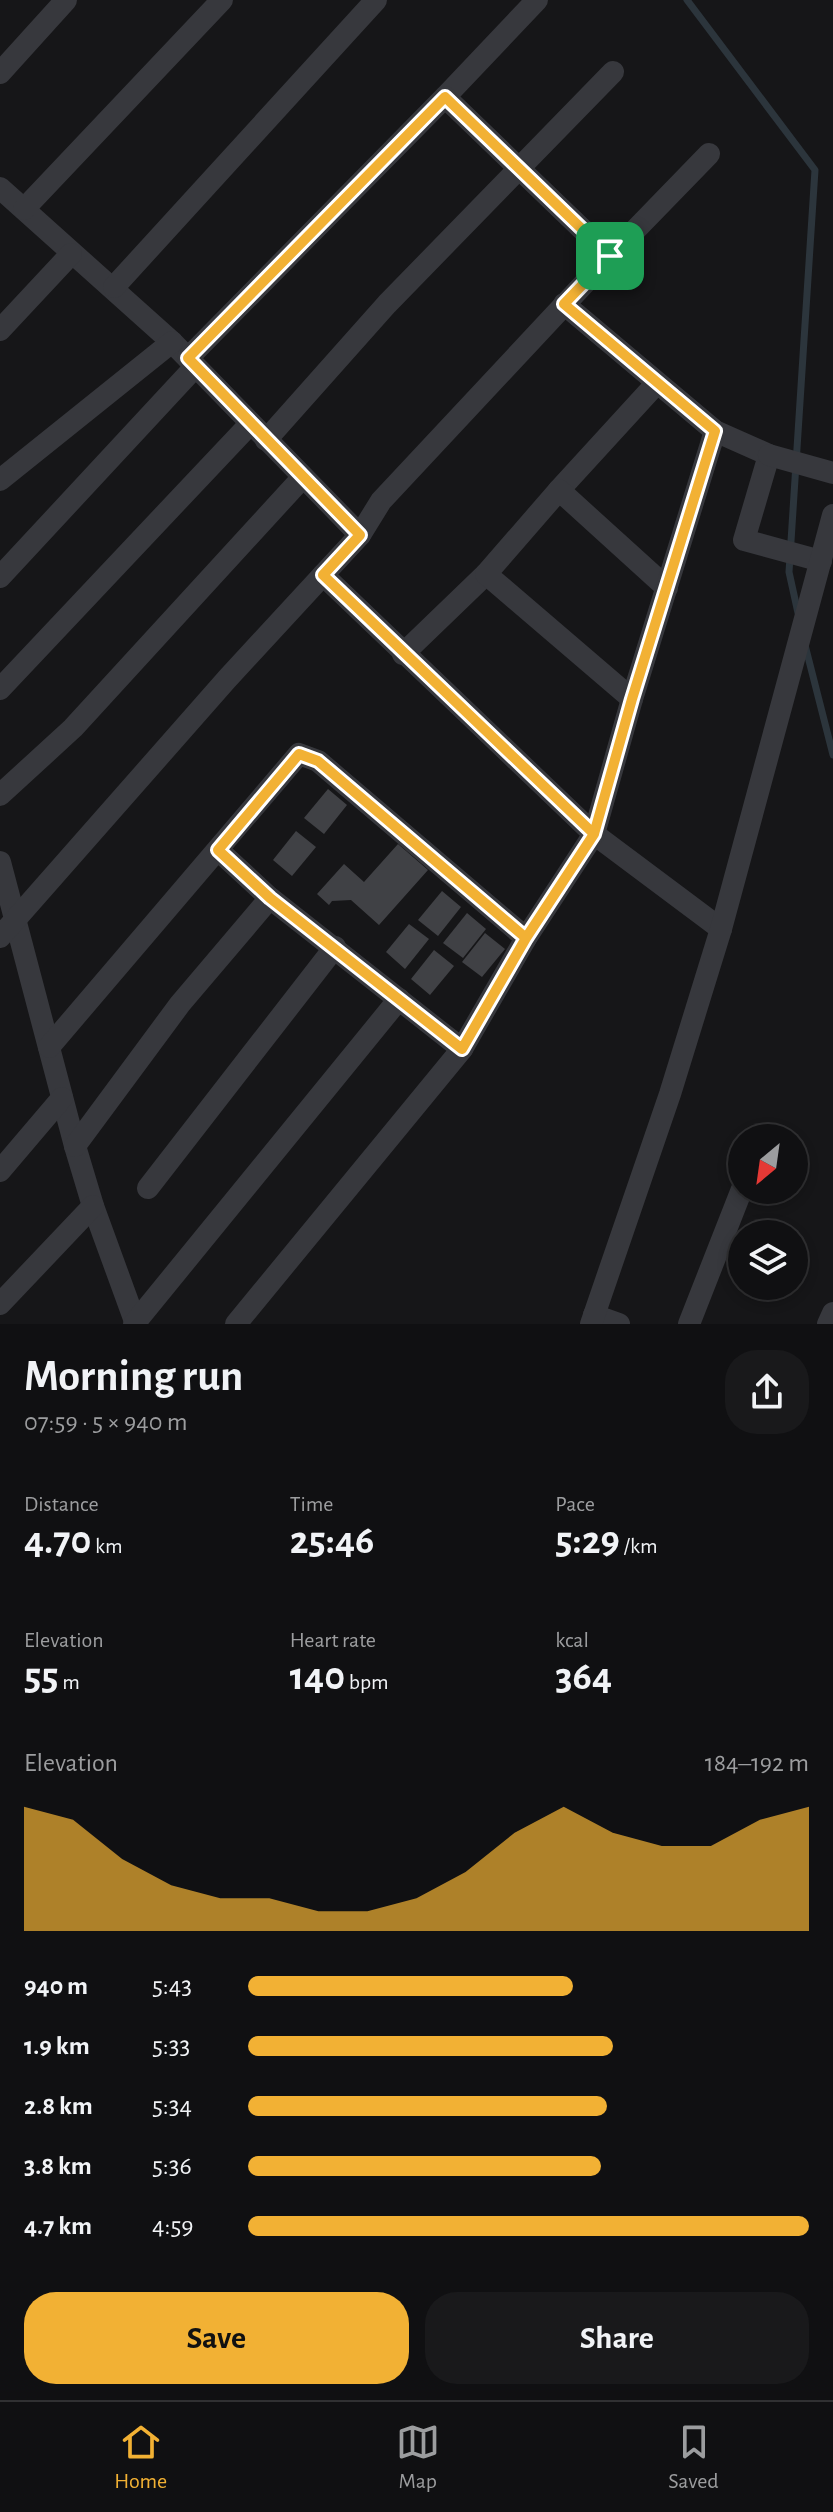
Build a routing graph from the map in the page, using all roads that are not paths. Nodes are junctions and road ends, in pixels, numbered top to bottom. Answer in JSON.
{"nodes":[{"id":1,"x":66,"y":0,"type":"edge"},
{"id":2,"x":222,"y":0,"type":"edge"},
{"id":3,"x":376,"y":0,"type":"edge"},
{"id":4,"x":537,"y":0,"type":"edge"},
{"id":5,"x":613,"y":72,"type":"dead end"},
{"id":6,"x":0,"y":73,"type":"edge"},
{"id":7,"x":445,"y":97,"type":"junction"},
{"id":8,"x":709,"y":154,"type":"dead end"},
{"id":9,"x":519,"y":167,"type":"junction"},
{"id":10,"x":0,"y":188,"type":"edge"},
{"id":11,"x":24,"y":209,"type":"junction"},
{"id":12,"x":71,"y":254,"type":"junction"},
{"id":13,"x":610,"y":256,"type":"junction"},
{"id":14,"x":114,"y":287,"type":"junction"},
{"id":15,"x":564,"y":304,"type":"junction"},
{"id":16,"x":0,"y":330,"type":"edge"},
{"id":17,"x":172,"y":342,"type":"junction"},
{"id":18,"x":192,"y":363,"type":"junction"},
{"id":19,"x":656,"y":384,"type":"junction"},
{"id":20,"x":715,"y":431,"type":"junction"},
{"id":21,"x":258,"y":432,"type":"junction"},
{"id":22,"x":775,"y":456,"type":"junction"},
{"id":23,"x":833,"y":473,"type":"edge"},
{"id":24,"x":303,"y":477,"type":"junction"},
{"id":25,"x":0,"y":480,"type":"edge"},
{"id":26,"x":559,"y":490,"type":"junction"},
{"id":27,"x":833,"y":515,"type":"edge"},
{"id":28,"x":360,"y":535,"type":"junction"},
{"id":29,"x":813,"y":558,"type":"junction"},
{"id":30,"x":486,"y":574,"type":"junction"},
{"id":31,"x":323,"y":575,"type":"junction"},
{"id":32,"x":0,"y":577,"type":"edge"},
{"id":33,"x":667,"y":588,"type":"junction"},
{"id":34,"x":403,"y":654,"type":"junction"},
{"id":35,"x":0,"y":689,"type":"edge"},
{"id":36,"x":632,"y":699,"type":"junction"},
{"id":37,"x":0,"y":795,"type":"edge"},
{"id":38,"x":594,"y":834,"type":"junction"},
{"id":39,"x":218,"y":850,"type":"junction"},
{"id":40,"x":0,"y":862,"type":"edge"},
{"id":41,"x":270,"y":898,"type":"junction"},
{"id":42,"x":16,"y":921,"type":"junction"},
{"id":43,"x":721,"y":929,"type":"junction"},
{"id":44,"x":0,"y":937,"type":"edge"},
{"id":45,"x":526,"y":938,"type":"junction"},
{"id":46,"x":335,"y":947,"type":"junction"},
{"id":47,"x":399,"y":999,"type":"junction"},
{"id":48,"x":49,"y":1047,"type":"junction"},
{"id":49,"x":462,"y":1049,"type":"junction"},
{"id":50,"x":62,"y":1098,"type":"junction"},
{"id":51,"x":75,"y":1146,"type":"junction"},
{"id":52,"x":2,"y":1164,"type":"edge"},
{"id":53,"x":148,"y":1188,"type":"dead end"},
{"id":54,"x":736,"y":1204,"type":"edge"},
{"id":55,"x":93,"y":1206,"type":"junction"},
{"id":56,"x":0,"y":1304,"type":"edge"},
{"id":57,"x":833,"y":1313,"type":"edge"},
{"id":58,"x":592,"y":1320,"type":"edge"},
{"id":59,"x":135,"y":1323,"type":"edge"},
{"id":60,"x":236,"y":1324,"type":"edge"},
{"id":61,"x":619,"y":1324,"type":"edge"},
{"id":62,"x":689,"y":1324,"type":"edge"},
{"id":63,"x":828,"y":1324,"type":"edge"}],
"edges":[{"from":1,"to":6,"type":"street"},
{"from":2,"to":11,"type":"street"},
{"from":3,"to":14,"type":"street"},
{"from":4,"to":7,"type":"street"},
{"from":5,"to":9,"type":"street"},
{"from":7,"to":9,"type":"street"},
{"from":7,"to":18,"type":"street"},
{"from":8,"to":13,"type":"street"},
{"from":9,"to":13,"type":"street"},
{"from":9,"to":21,"type":"street"},
{"from":10,"to":11,"type":"street"},
{"from":11,"to":12,"type":"street"},
{"from":12,"to":14,"type":"street"},
{"from":12,"to":16,"type":"street"},
{"from":13,"to":15,"type":"street"},
{"from":14,"to":17,"type":"street"},
{"from":15,"to":19,"type":"street"},
{"from":15,"to":28,"type":"street"},
{"from":17,"to":18,"type":"street"},
{"from":17,"to":25,"type":"street"},
{"from":18,"to":21,"type":"street"},
{"from":18,"to":32,"type":"street"},
{"from":19,"to":20,"type":"street"},
{"from":19,"to":26,"type":"street"},
{"from":20,"to":22,"type":"street"},
{"from":20,"to":33,"type":"street"},
{"from":21,"to":24,"type":"street"},
{"from":21,"to":35,"type":"street"},
{"from":22,"to":23,"type":"street"},
{"from":22,"to":29,"type":"street"},
{"from":24,"to":28,"type":"street"},
{"from":24,"to":37,"type":"street"},
{"from":26,"to":30,"type":"street"},
{"from":26,"to":33,"type":"street"},
{"from":27,"to":29,"type":"street"},
{"from":28,"to":31,"type":"street"},
{"from":29,"to":43,"type":"street"},
{"from":30,"to":34,"type":"street"},
{"from":30,"to":36,"type":"street"},
{"from":31,"to":34,"type":"street"},
{"from":31,"to":42,"type":"street"},
{"from":33,"to":36,"type":"street"},
{"from":34,"to":38,"type":"street"},
{"from":36,"to":38,"type":"street"},
{"from":38,"to":43,"type":"street"},
{"from":38,"to":45,"type":"street"},
{"from":39,"to":41,"type":"street"},
{"from":39,"to":45,"type":"street"},
{"from":39,"to":48,"type":"street"},
{"from":40,"to":42,"type":"street"},
{"from":41,"to":46,"type":"street"},
{"from":41,"to":51,"type":"street"},
{"from":42,"to":44,"type":"street"},
{"from":42,"to":48,"type":"street"},
{"from":43,"to":58,"type":"street"},
{"from":45,"to":49,"type":"street"},
{"from":46,"to":47,"type":"street"},
{"from":46,"to":53,"type":"street"},
{"from":47,"to":49,"type":"street"},
{"from":47,"to":59,"type":"street"},
{"from":48,"to":50,"type":"street"},
{"from":49,"to":60,"type":"street"},
{"from":50,"to":51,"type":"street"},
{"from":50,"to":52,"type":"street"},
{"from":51,"to":55,"type":"street"},
{"from":54,"to":62,"type":"street"},
{"from":55,"to":56,"type":"street"},
{"from":55,"to":59,"type":"street"},
{"from":57,"to":63,"type":"street"},
{"from":58,"to":61,"type":"street"}]}
